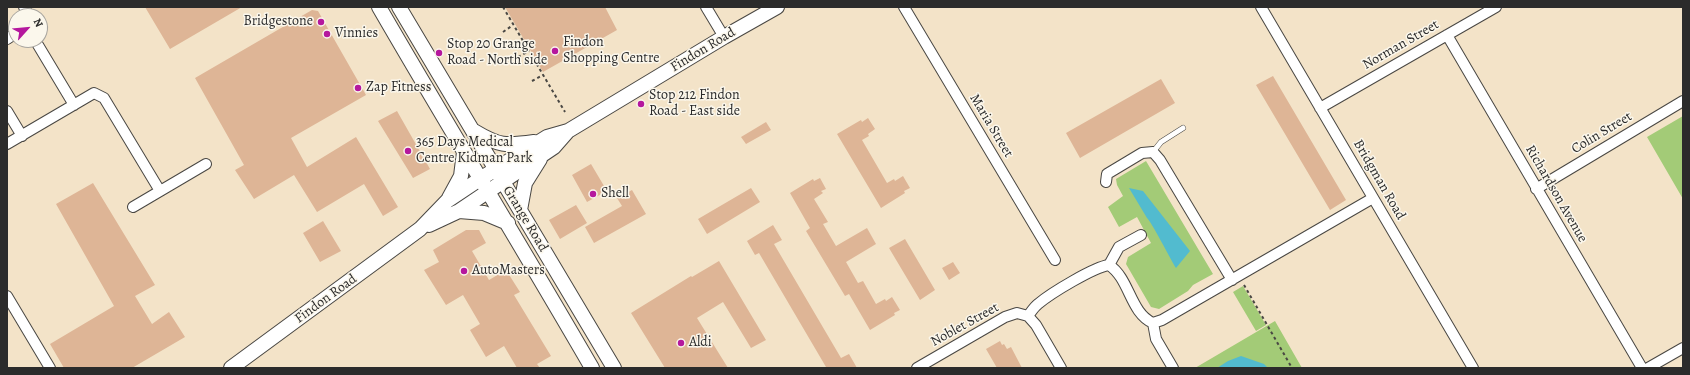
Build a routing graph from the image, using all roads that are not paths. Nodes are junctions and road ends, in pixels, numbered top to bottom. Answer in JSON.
{"nodes":[{"id":1,"x":379,"y":7,"type":"edge"},
{"id":2,"x":400,"y":7,"type":"edge"},
{"id":3,"x":706,"y":7,"type":"edge"},
{"id":4,"x":777,"y":7,"type":"edge"},
{"id":5,"x":904,"y":7,"type":"edge"},
{"id":6,"x":1261,"y":7,"type":"edge"},
{"id":7,"x":1496,"y":7,"type":"edge"},
{"id":8,"x":1447,"y":35,"type":"junction"},
{"id":9,"x":724,"y":37,"type":"junction"},
{"id":10,"x":40,"y":48,"type":"edge"},
{"id":11,"x":1683,"y":100,"type":"edge"},
{"id":12,"x":74,"y":105,"type":"junction"},
{"id":13,"x":1320,"y":108,"type":"junction"},
{"id":14,"x":7,"y":112,"type":"edge"},
{"id":15,"x":1183,"y":128,"type":"dead end"},
{"id":16,"x":471,"y":129,"type":"junction"},
{"id":17,"x":22,"y":136,"type":"junction"},
{"id":18,"x":7,"y":144,"type":"edge"},
{"id":19,"x":542,"y":148,"type":"junction"},
{"id":20,"x":464,"y":152,"type":"junction"},
{"id":21,"x":1153,"y":152,"type":"junction"},
{"id":22,"x":206,"y":164,"type":"dead end"},
{"id":23,"x":499,"y":175,"type":"junction"},
{"id":24,"x":480,"y":179,"type":"junction"},
{"id":25,"x":1106,"y":182,"type":"dead end"},
{"id":26,"x":1536,"y":189,"type":"junction"},
{"id":27,"x":160,"y":191,"type":"junction"},
{"id":28,"x":487,"y":191,"type":"junction"},
{"id":29,"x":1373,"y":198,"type":"junction"},
{"id":30,"x":448,"y":201,"type":"junction"},
{"id":31,"x":133,"y":207,"type":"dead end"},
{"id":32,"x":520,"y":210,"type":"junction"},
{"id":33,"x":459,"y":211,"type":"junction"},
{"id":34,"x":508,"y":223,"type":"junction"},
{"id":35,"x":420,"y":229,"type":"junction"},
{"id":36,"x":1141,"y":235,"type":"dead end"},
{"id":37,"x":1054,"y":260,"type":"dead end"},
{"id":38,"x":1109,"y":265,"type":"junction"},
{"id":39,"x":1232,"y":280,"type":"junction"},
{"id":40,"x":7,"y":296,"type":"edge"},
{"id":41,"x":1028,"y":316,"type":"junction"},
{"id":42,"x":1153,"y":323,"type":"junction"},
{"id":43,"x":1683,"y":348,"type":"edge"},
{"id":44,"x":50,"y":368,"type":"edge"},
{"id":45,"x":231,"y":368,"type":"edge"},
{"id":46,"x":592,"y":368,"type":"edge"},
{"id":47,"x":614,"y":368,"type":"edge"},
{"id":48,"x":917,"y":368,"type":"edge"},
{"id":49,"x":1061,"y":368,"type":"edge"},
{"id":50,"x":1173,"y":368,"type":"edge"},
{"id":51,"x":1473,"y":368,"type":"edge"},
{"id":52,"x":1642,"y":368,"type":"edge"},
{"id":53,"x":1648,"y":368,"type":"edge"}],
"edges":[{"from":1,"to":20,"type":"main road","name":"Grange Road"},
{"from":2,"to":16,"type":"main road","name":"Grange Road"},
{"from":3,"to":9,"type":"street"},
{"from":4,"to":9,"type":"main road","name":"Findon Road"},
{"from":5,"to":37,"type":"street","name":"Maria Street"},
{"from":6,"to":13,"type":"street","name":"Bridgman Road"},
{"from":7,"to":8,"type":"street","name":"Norman Street"},
{"from":8,"to":13,"type":"street","name":"Norman Street"},
{"from":8,"to":26,"type":"street","name":"Richardson Avenue"},
{"from":9,"to":19,"type":"main road","name":"Findon Road"},
{"from":10,"to":12,"type":"street"},
{"from":11,"to":26,"type":"street","name":"Colin Street"},
{"from":12,"to":17,"type":"street"},
{"from":12,"to":27,"type":"street"},
{"from":13,"to":29,"type":"street","name":"Bridgman Road"},
{"from":14,"to":17,"type":"street"},
{"from":15,"to":21,"type":"lane"},
{"from":16,"to":19,"type":"main road"},
{"from":16,"to":23,"type":"main road","name":"Grange Road"},
{"from":17,"to":18,"type":"street"},
{"from":19,"to":23,"type":"main road","name":"Findon Road"},
{"from":19,"to":32,"type":"main road"},
{"from":20,"to":24,"type":"main road","name":"Grange Road"},
{"from":20,"to":30,"type":"main road"},
{"from":21,"to":25,"type":"street"},
{"from":21,"to":39,"type":"street"},
{"from":22,"to":27,"type":"street"},
{"from":23,"to":24,"type":"main road","name":"Findon Road"},
{"from":23,"to":28,"type":"main road","name":"Findon Road"},
{"from":23,"to":32,"type":"main road","name":"Grange Road"},
{"from":24,"to":28,"type":"main road","name":"Grange Road"},
{"from":24,"to":30,"type":"main road","name":"Findon Road"},
{"from":26,"to":52,"type":"street","name":"Richardson Avenue"},
{"from":27,"to":31,"type":"street"},
{"from":28,"to":33,"type":"main road","name":"Findon Road"},
{"from":28,"to":34,"type":"main road","name":"Grange Road"},
{"from":29,"to":39,"type":"street"},
{"from":29,"to":51,"type":"street","name":"Bridgman Road"},
{"from":30,"to":35,"type":"main road","name":"Findon Road"},
{"from":32,"to":47,"type":"main road","name":"Grange Road"},
{"from":33,"to":34,"type":"main road"},
{"from":33,"to":35,"type":"main road","name":"Findon Road"},
{"from":34,"to":46,"type":"main road","name":"Grange Road"},
{"from":35,"to":45,"type":"main road","name":"Findon Road"},
{"from":36,"to":38,"type":"street"},
{"from":38,"to":41,"type":"street"},
{"from":38,"to":42,"type":"street"},
{"from":39,"to":42,"type":"street"},
{"from":40,"to":44,"type":"street"},
{"from":41,"to":48,"type":"street","name":"Noblet Street"},
{"from":41,"to":49,"type":"street"},
{"from":42,"to":50,"type":"street"},
{"from":43,"to":53,"type":"street"}]}
